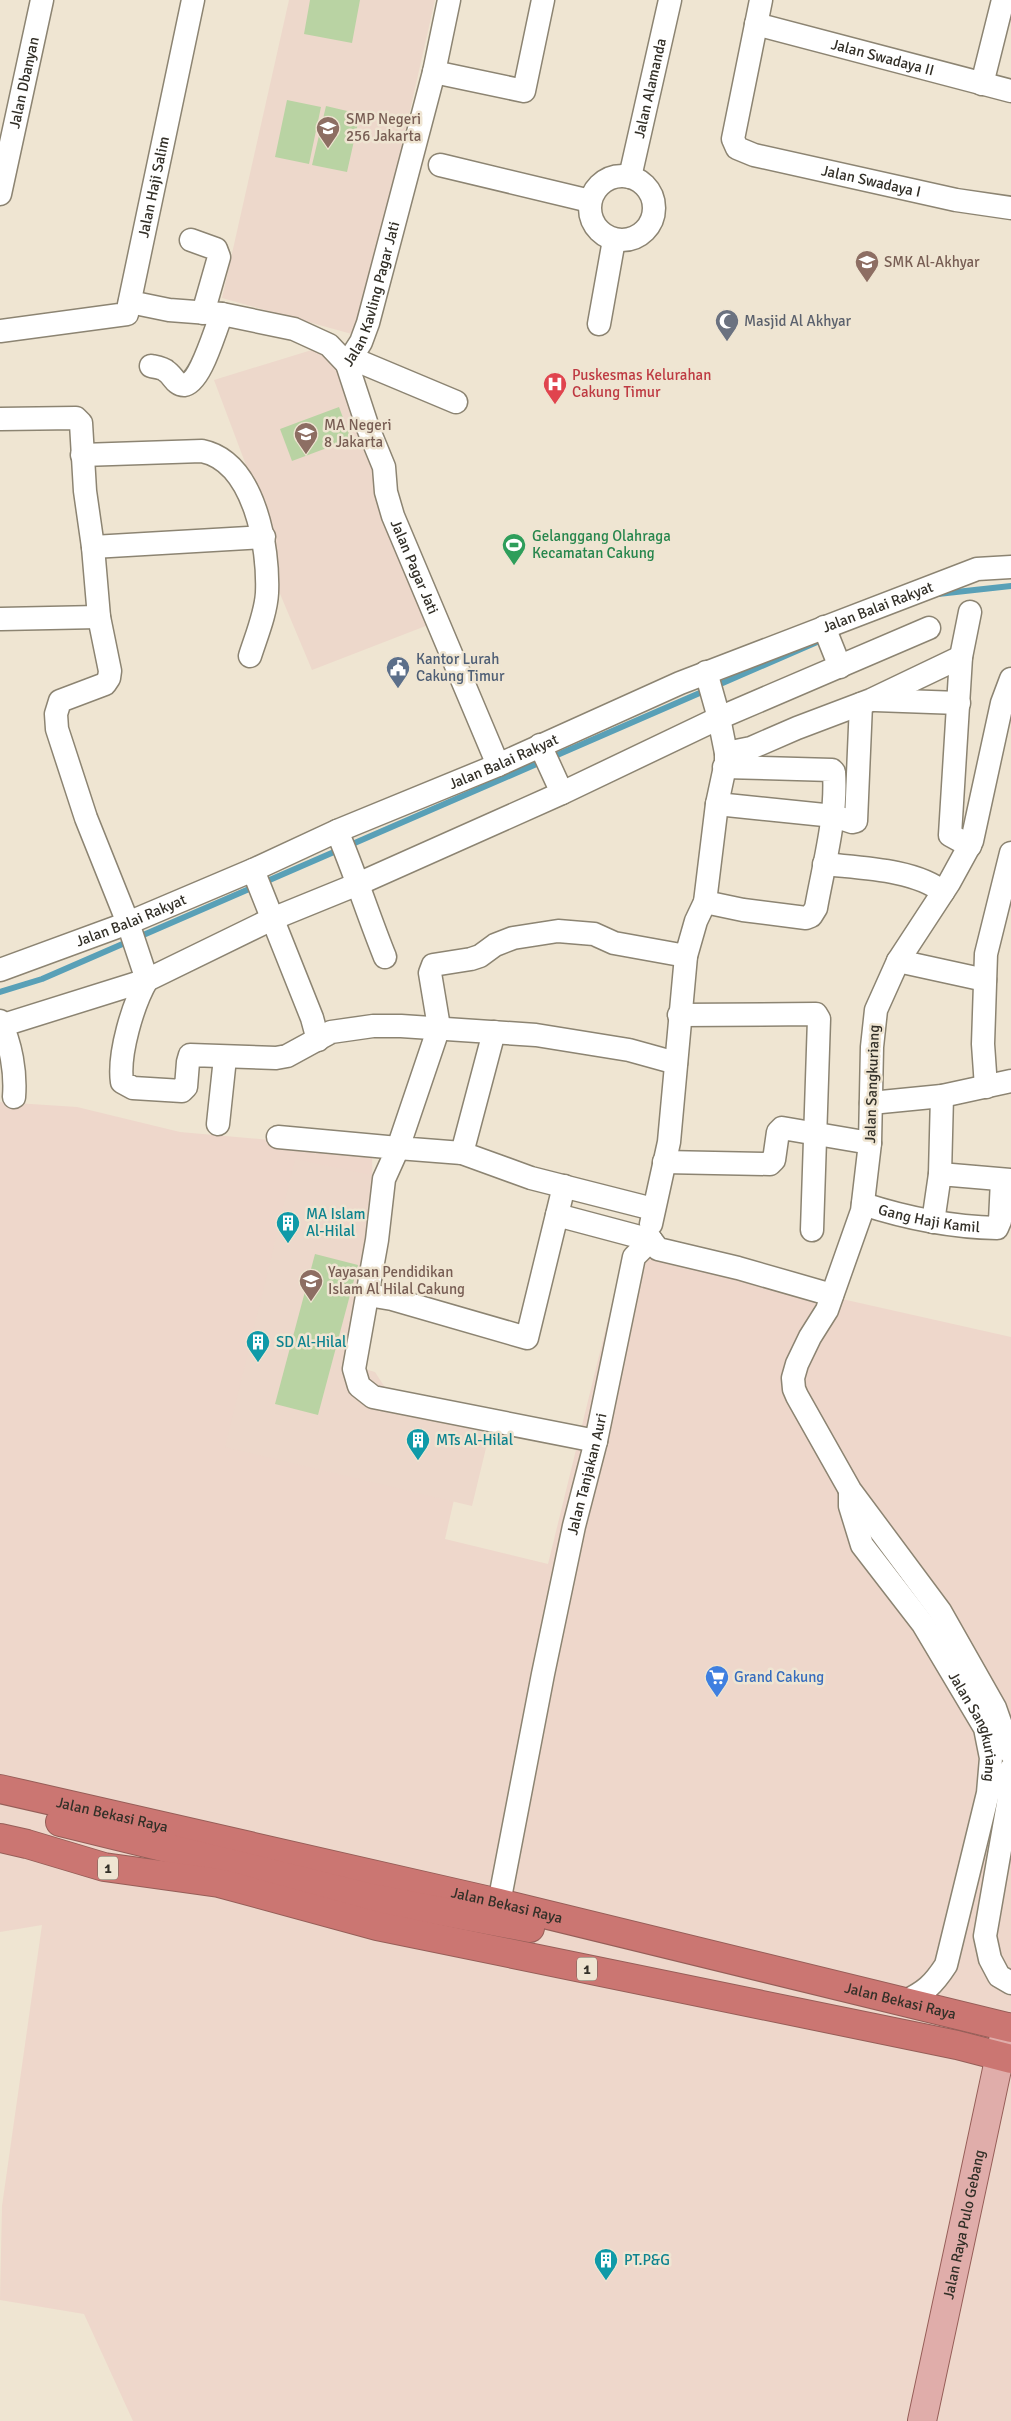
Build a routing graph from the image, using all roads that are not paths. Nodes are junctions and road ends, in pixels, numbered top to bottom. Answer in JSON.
{"nodes":[{"id":1,"x":42,"y":0,"type":"edge"},
{"id":2,"x":193,"y":0,"type":"edge"},
{"id":3,"x":449,"y":0,"type":"edge"},
{"id":4,"x":543,"y":0,"type":"edge"},
{"id":5,"x":670,"y":0,"type":"edge"},
{"id":6,"x":761,"y":0,"type":"edge"},
{"id":7,"x":1003,"y":0,"type":"edge"},
{"id":8,"x":756,"y":24,"type":"junction"},
{"id":9,"x":434,"y":72,"type":"junction"},
{"id":10,"x":982,"y":84,"type":"junction"},
{"id":11,"x":1011,"y":91,"type":"edge"},
{"id":12,"x":440,"y":165,"type":"dead end"},
{"id":13,"x":630,"y":176,"type":"junction"},
{"id":14,"x":0,"y":194,"type":"edge"},
{"id":15,"x":590,"y":201,"type":"junction"},
{"id":16,"x":1011,"y":208,"type":"edge"},
{"id":17,"x":191,"y":240,"type":"dead end"},
{"id":18,"x":614,"y":240,"type":"junction"},
{"id":19,"x":130,"y":302,"type":"junction"},
{"id":20,"x":213,"y":313,"type":"junction"},
{"id":21,"x":599,"y":324,"type":"dead end"},
{"id":22,"x":0,"y":331,"type":"edge"},
{"id":23,"x":349,"y":361,"type":"junction"},
{"id":24,"x":152,"y":366,"type":"dead end"},
{"id":25,"x":456,"y":402,"type":"dead end"},
{"id":26,"x":0,"y":420,"type":"edge"},
{"id":27,"x":82,"y":455,"type":"junction"},
{"id":28,"x":264,"y":537,"type":"junction"},
{"id":29,"x":94,"y":547,"type":"junction"},
{"id":30,"x":1011,"y":567,"type":"edge"},
{"id":31,"x":970,"y":612,"type":"dead end"},
{"id":32,"x":99,"y":617,"type":"junction"},
{"id":33,"x":1,"y":619,"type":"edge"},
{"id":34,"x":929,"y":628,"type":"dead end"},
{"id":35,"x":826,"y":631,"type":"junction"},
{"id":36,"x":250,"y":656,"type":"dead end"},
{"id":37,"x":961,"y":657,"type":"junction"},
{"id":38,"x":838,"y":663,"type":"junction"},
{"id":39,"x":708,"y":679,"type":"junction"},
{"id":40,"x":1011,"y":679,"type":"edge"},
{"id":41,"x":866,"y":702,"type":"junction"},
{"id":42,"x":959,"y":703,"type":"junction"},
{"id":43,"x":1007,"y":704,"type":"edge"},
{"id":44,"x":718,"y":714,"type":"junction"},
{"id":45,"x":543,"y":750,"type":"junction"},
{"id":46,"x":725,"y":760,"type":"junction"},
{"id":47,"x":498,"y":765,"type":"junction"},
{"id":48,"x":561,"y":790,"type":"junction"},
{"id":49,"x":717,"y":804,"type":"junction"},
{"id":50,"x":834,"y":816,"type":"junction"},
{"id":51,"x":340,"y":838,"type":"junction"},
{"id":52,"x":970,"y":846,"type":"junction"},
{"id":53,"x":1011,"y":853,"type":"edge"},
{"id":54,"x":824,"y":864,"type":"junction"},
{"id":55,"x":256,"y":877,"type":"junction"},
{"id":56,"x":358,"y":881,"type":"junction"},
{"id":57,"x":1006,"y":890,"type":"edge"},
{"id":58,"x":943,"y":892,"type":"junction"},
{"id":59,"x":705,"y":902,"type":"junction"},
{"id":60,"x":271,"y":915,"type":"junction"},
{"id":61,"x":130,"y":929,"type":"junction"},
{"id":62,"x":686,"y":956,"type":"junction"},
{"id":63,"x":385,"y":957,"type":"dead end"},
{"id":64,"x":898,"y":961,"type":"junction"},
{"id":65,"x":0,"y":970,"type":"edge"},
{"id":66,"x":145,"y":973,"type":"junction"},
{"id":67,"x":985,"y":980,"type":"junction"},
{"id":68,"x":680,"y":1015,"type":"junction"},
{"id":69,"x":1,"y":1023,"type":"edge"},
{"id":70,"x":439,"y":1027,"type":"junction"},
{"id":71,"x":494,"y":1032,"type":"junction"},
{"id":72,"x":318,"y":1040,"type":"junction"},
{"id":73,"x":225,"y":1058,"type":"junction"},
{"id":74,"x":676,"y":1063,"type":"junction"},
{"id":75,"x":1011,"y":1081,"type":"edge"},
{"id":76,"x":986,"y":1087,"type":"junction"},
{"id":77,"x":942,"y":1096,"type":"junction"},
{"id":78,"x":14,"y":1097,"type":"dead end"},
{"id":79,"x":872,"y":1103,"type":"junction"},
{"id":80,"x":218,"y":1124,"type":"dead end"},
{"id":81,"x":817,"y":1135,"type":"junction"},
{"id":82,"x":278,"y":1137,"type":"dead end"},
{"id":83,"x":870,"y":1143,"type":"junction"},
{"id":84,"x":398,"y":1148,"type":"junction"},
{"id":85,"x":462,"y":1153,"type":"junction"},
{"id":86,"x":664,"y":1162,"type":"junction"},
{"id":87,"x":940,"y":1174,"type":"junction"},
{"id":88,"x":1007,"y":1180,"type":"edge"},
{"id":89,"x":564,"y":1186,"type":"junction"},
{"id":90,"x":863,"y":1204,"type":"junction"},
{"id":91,"x":653,"y":1209,"type":"junction"},
{"id":92,"x":557,"y":1215,"type":"junction"},
{"id":93,"x":933,"y":1222,"type":"junction"},
{"id":94,"x":812,"y":1230,"type":"dead end"},
{"id":95,"x":651,"y":1240,"type":"junction"},
{"id":96,"x":368,"y":1295,"type":"junction"},
{"id":97,"x":832,"y":1295,"type":"junction"},
{"id":98,"x":596,"y":1441,"type":"junction"},
{"id":99,"x":1004,"y":1756,"type":"edge"},
{"id":100,"x":1011,"y":1769,"type":"edge"},
{"id":101,"x":0,"y":1789,"type":"edge"},
{"id":102,"x":0,"y":1809,"type":"edge"},
{"id":103,"x":0,"y":1838,"type":"edge"},
{"id":104,"x":499,"y":1903,"type":"junction"},
{"id":105,"x":704,"y":1953,"type":"junction"},
{"id":106,"x":1011,"y":1983,"type":"edge"},
{"id":107,"x":904,"y":2002,"type":"junction"},
{"id":108,"x":1009,"y":2027,"type":"edge"},
{"id":109,"x":1005,"y":2058,"type":"edge"},
{"id":110,"x":922,"y":2421,"type":"edge"}],
"edges":[{"from":1,"to":14,"type":"street","name":"Jalan Dbanyan"},
{"from":2,"to":19,"type":"street","name":"Jalan Haji Salim"},
{"from":3,"to":9,"type":"street","name":"Jalan Kavling Pagar Jati"},
{"from":4,"to":9,"type":"street"},
{"from":5,"to":13,"type":"street","name":"Jalan Alamanda"},
{"from":6,"to":8,"type":"street"},
{"from":7,"to":10,"type":"street"},
{"from":8,"to":10,"type":"street","name":"Jalan Swadaya II"},
{"from":8,"to":16,"type":"street","name":"Jalan Swadaya I"},
{"from":9,"to":23,"type":"street","name":"Jalan Kavling Pagar Jati"},
{"from":10,"to":11,"type":"street","name":"Jalan Swadaya II"},
{"from":12,"to":15,"type":"street"},
{"from":13,"to":15,"type":"street"},
{"from":13,"to":18,"type":"street"},
{"from":15,"to":18,"type":"street"},
{"from":17,"to":20,"type":"street"},
{"from":18,"to":21,"type":"street"},
{"from":19,"to":20,"type":"street"},
{"from":19,"to":22,"type":"street"},
{"from":20,"to":23,"type":"street","name":"Jalan Kavling Pagar Jati"},
{"from":20,"to":24,"type":"street"},
{"from":23,"to":25,"type":"street"},
{"from":23,"to":47,"type":"street","name":"Jalan Pagar Jati"},
{"from":26,"to":27,"type":"street"},
{"from":27,"to":28,"type":"street"},
{"from":27,"to":29,"type":"street"},
{"from":28,"to":29,"type":"street"},
{"from":28,"to":36,"type":"street"},
{"from":29,"to":32,"type":"street"},
{"from":30,"to":35,"type":"street","name":"Jalan Balai Rakyat"},
{"from":31,"to":37,"type":"street"},
{"from":32,"to":33,"type":"street"},
{"from":32,"to":61,"type":"street"},
{"from":34,"to":38,"type":"street"},
{"from":35,"to":38,"type":"street"},
{"from":35,"to":39,"type":"street","name":"Jalan Balai Rakyat"},
{"from":37,"to":41,"type":"street"},
{"from":37,"to":42,"type":"street"},
{"from":38,"to":44,"type":"street"},
{"from":39,"to":44,"type":"street"},
{"from":39,"to":45,"type":"street","name":"Jalan Balai Rakyat"},
{"from":40,"to":43,"type":"street","name":"Jalan Sangkuriang"},
{"from":41,"to":42,"type":"street"},
{"from":41,"to":46,"type":"street"},
{"from":41,"to":50,"type":"street"},
{"from":42,"to":52,"type":"street"},
{"from":43,"to":52,"type":"street","name":"Jalan Sangkuriang"},
{"from":44,"to":46,"type":"street"},
{"from":44,"to":48,"type":"street"},
{"from":45,"to":47,"type":"street","name":"Jalan Balai Rakyat"},
{"from":45,"to":48,"type":"street"},
{"from":46,"to":49,"type":"street"},
{"from":46,"to":50,"type":"street"},
{"from":47,"to":51,"type":"street","name":"Jalan Balai Rakyat"},
{"from":48,"to":56,"type":"street"},
{"from":49,"to":50,"type":"street"},
{"from":49,"to":59,"type":"street"},
{"from":50,"to":54,"type":"street"},
{"from":51,"to":55,"type":"street","name":"Jalan Balai Rakyat"},
{"from":51,"to":56,"type":"street"},
{"from":52,"to":58,"type":"street","name":"Jalan Sangkuriang"},
{"from":53,"to":57,"type":"street"},
{"from":54,"to":58,"type":"street"},
{"from":54,"to":59,"type":"street"},
{"from":55,"to":60,"type":"street"},
{"from":55,"to":61,"type":"street","name":"Jalan Balai Rakyat"},
{"from":56,"to":60,"type":"street"},
{"from":56,"to":63,"type":"street"},
{"from":57,"to":67,"type":"street"},
{"from":58,"to":64,"type":"street","name":"Jalan Sangkuriang"},
{"from":59,"to":62,"type":"street"},
{"from":60,"to":66,"type":"street"},
{"from":60,"to":72,"type":"street"},
{"from":61,"to":65,"type":"street","name":"Jalan Balai Rakyat"},
{"from":61,"to":66,"type":"street"},
{"from":62,"to":68,"type":"street"},
{"from":62,"to":70,"type":"street"},
{"from":64,"to":67,"type":"street"},
{"from":64,"to":79,"type":"street","name":"Jalan Sangkuriang"},
{"from":66,"to":69,"type":"street"},
{"from":66,"to":73,"type":"street"},
{"from":67,"to":76,"type":"street"},
{"from":68,"to":74,"type":"street"},
{"from":68,"to":81,"type":"street"},
{"from":69,"to":78,"type":"street"},
{"from":70,"to":71,"type":"street"},
{"from":70,"to":72,"type":"street"},
{"from":70,"to":84,"type":"street"},
{"from":71,"to":74,"type":"street"},
{"from":71,"to":85,"type":"street"},
{"from":72,"to":73,"type":"street"},
{"from":73,"to":80,"type":"street"},
{"from":74,"to":86,"type":"street"},
{"from":75,"to":76,"type":"street"},
{"from":76,"to":77,"type":"street"},
{"from":77,"to":79,"type":"street"},
{"from":77,"to":87,"type":"street"},
{"from":79,"to":83,"type":"street","name":"Jalan Sangkuriang"},
{"from":81,"to":83,"type":"street"},
{"from":81,"to":86,"type":"street"},
{"from":81,"to":94,"type":"street"},
{"from":82,"to":84,"type":"street"},
{"from":83,"to":90,"type":"street","name":"Jalan Sangkuriang"},
{"from":84,"to":85,"type":"street"},
{"from":84,"to":96,"type":"street"},
{"from":85,"to":89,"type":"street"},
{"from":86,"to":91,"type":"street"},
{"from":87,"to":88,"type":"street"},
{"from":87,"to":93,"type":"street"},
{"from":88,"to":93,"type":"street","name":"Gang Haji Kamil"},
{"from":89,"to":91,"type":"street"},
{"from":89,"to":92,"type":"street"},
{"from":90,"to":93,"type":"street","name":"Gang Haji Kamil"},
{"from":90,"to":97,"type":"street","name":"Jalan Sangkuriang"},
{"from":91,"to":95,"type":"street"},
{"from":92,"to":95,"type":"street"},
{"from":92,"to":96,"type":"street"},
{"from":95,"to":97,"type":"street"},
{"from":95,"to":98,"type":"street","name":"Jalan Tanjakan Auri"},
{"from":96,"to":98,"type":"street"},
{"from":97,"to":99,"type":"street","name":"Jalan Sangkuriang"},
{"from":98,"to":104,"type":"street","name":"Jalan Tanjakan Auri"},
{"from":99,"to":107,"type":"street","name":"Jalan Sangkuriang"},
{"from":100,"to":106,"type":"street"},
{"from":101,"to":104,"type":"highway","name":"Jalan Bekasi Raya"},
{"from":102,"to":105,"type":"highway"},
{"from":103,"to":109,"type":"highway","name":"Jalan Bekasi Raya","number":"1"},
{"from":104,"to":105,"type":"highway","name":"Jalan Bekasi Raya"},
{"from":105,"to":107,"type":"highway","name":"Jalan Bekasi Raya"},
{"from":107,"to":108,"type":"highway","name":"Jalan Bekasi Raya"},
{"from":108,"to":109,"type":"main road","name":"Jalan Raya Pulo Gebang"},
{"from":109,"to":110,"type":"main road","name":"Jalan Raya Pulo Gebang"}]}
